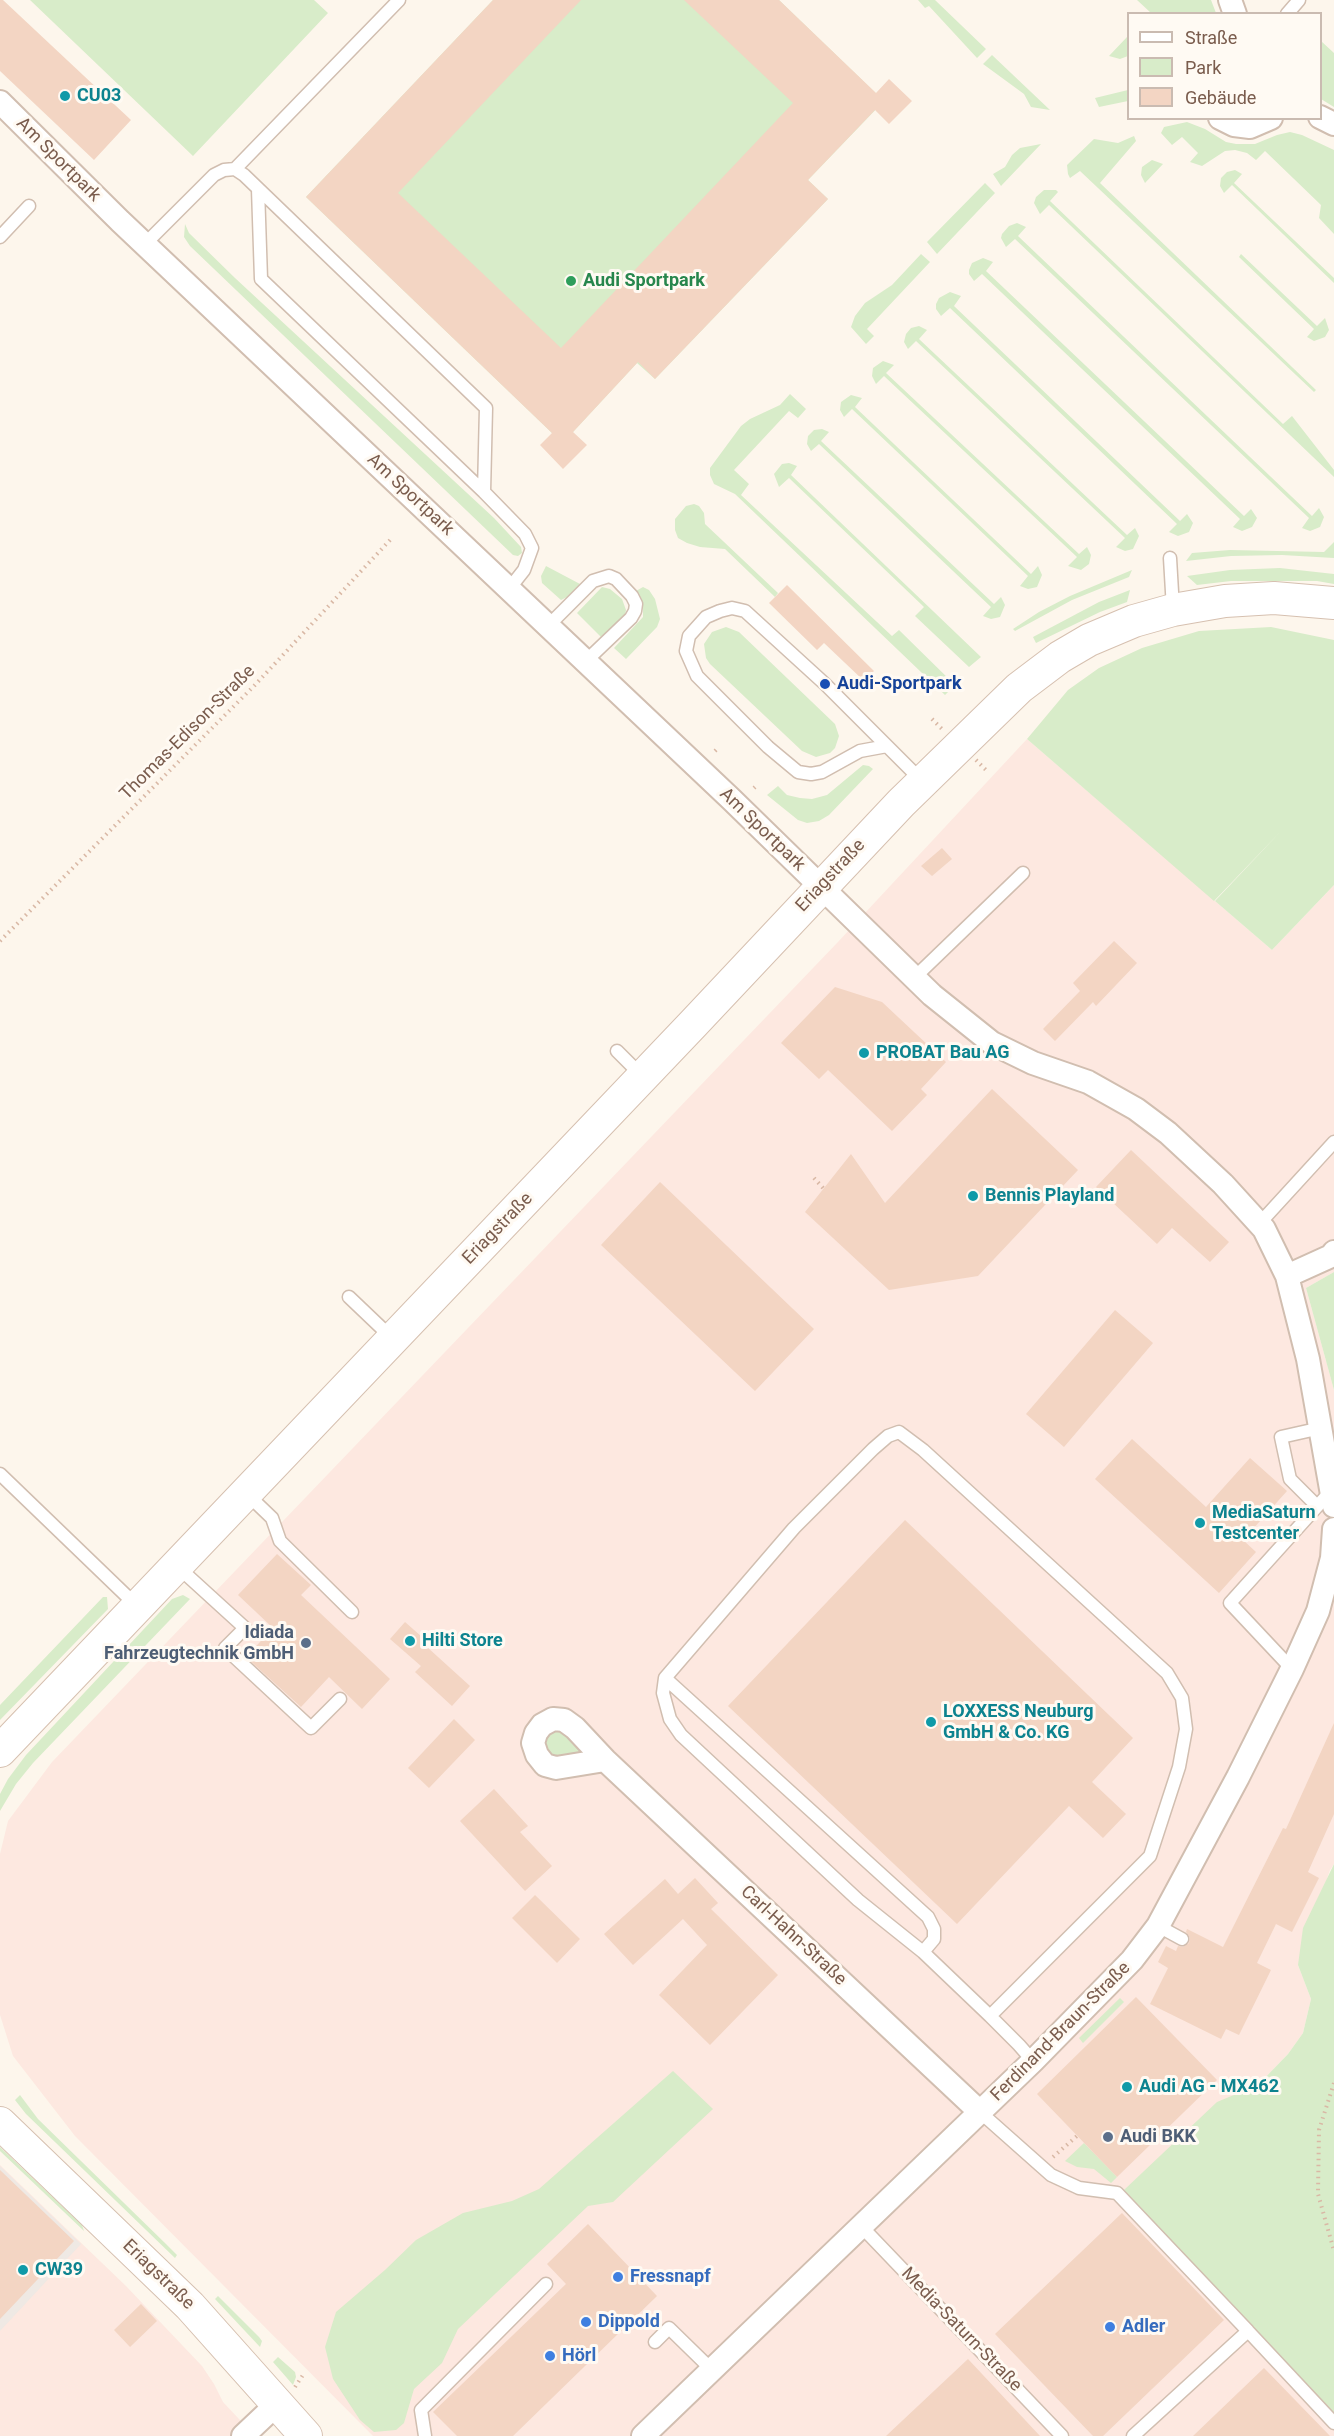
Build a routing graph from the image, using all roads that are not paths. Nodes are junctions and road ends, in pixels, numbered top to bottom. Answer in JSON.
{"nodes":[{"id":1,"x":399,"y":0,"type":"edge"},
{"id":2,"x":1299,"y":0,"type":"edge"},
{"id":3,"x":1289,"y":12,"type":"edge"},
{"id":4,"x":0,"y":102,"type":"edge"},
{"id":5,"x":1224,"y":120,"type":"edge"},
{"id":6,"x":1266,"y":120,"type":"edge"},
{"id":7,"x":235,"y":169,"type":"junction"},
{"id":8,"x":258,"y":189,"type":"junction"},
{"id":9,"x":29,"y":206,"type":"dead end"},
{"id":10,"x":0,"y":237,"type":"edge"},
{"id":11,"x":145,"y":244,"type":"junction"},
{"id":12,"x":484,"y":492,"type":"junction"},
{"id":13,"x":1170,"y":558,"type":"dead end"},
{"id":14,"x":509,"y":589,"type":"junction"},
{"id":15,"x":1334,"y":603,"type":"edge"},
{"id":16,"x":1173,"y":610,"type":"junction"},
{"id":17,"x":548,"y":626,"type":"junction"},
{"id":18,"x":586,"y":662,"type":"junction"},
{"id":19,"x":887,"y":746,"type":"junction"},
{"id":20,"x":922,"y":781,"type":"junction"},
{"id":21,"x":1023,"y":873,"type":"dead end"},
{"id":22,"x":821,"y":887,"type":"junction"},
{"id":23,"x":914,"y":978,"type":"junction"},
{"id":24,"x":617,"y":1051,"type":"dead end"},
{"id":25,"x":643,"y":1076,"type":"junction"},
{"id":26,"x":1334,"y":1142,"type":"edge"},
{"id":27,"x":1259,"y":1224,"type":"junction"},
{"id":28,"x":1334,"y":1252,"type":"edge"},
{"id":29,"x":1287,"y":1276,"type":"junction"},
{"id":30,"x":349,"y":1297,"type":"dead end"},
{"id":31,"x":393,"y":1339,"type":"junction"},
{"id":32,"x":1322,"y":1428,"type":"junction"},
{"id":33,"x":0,"y":1474,"type":"edge"},
{"id":34,"x":246,"y":1493,"type":"junction"},
{"id":35,"x":1328,"y":1500,"type":"edge"},
{"id":36,"x":1334,"y":1528,"type":"edge"},
{"id":37,"x":177,"y":1566,"type":"junction"},
{"id":38,"x":138,"y":1607,"type":"junction"},
{"id":39,"x":352,"y":1612,"type":"dead end"},
{"id":40,"x":1292,"y":1669,"type":"junction"},
{"id":41,"x":665,"y":1678,"type":"junction"},
{"id":42,"x":340,"y":1699,"type":"dead end"},
{"id":43,"x":7,"y":1744,"type":"edge"},
{"id":44,"x":605,"y":1760,"type":"dead end"},
{"id":45,"x":0,"y":1765,"type":"edge"},
{"id":46,"x":1158,"y":1926,"type":"junction"},
{"id":47,"x":1182,"y":1939,"type":"dead end"},
{"id":48,"x":923,"y":1952,"type":"junction"},
{"id":49,"x":990,"y":2016,"type":"junction"},
{"id":50,"x":1033,"y":2061,"type":"junction"},
{"id":51,"x":980,"y":2112,"type":"junction"},
{"id":52,"x":1,"y":2123,"type":"edge"},
{"id":53,"x":860,"y":2225,"type":"junction"},
{"id":54,"x":546,"y":2284,"type":"dead end"},
{"id":55,"x":1248,"y":2331,"type":"junction"},
{"id":56,"x":655,"y":2342,"type":"dead end"},
{"id":57,"x":712,"y":2370,"type":"junction"},
{"id":58,"x":277,"y":2404,"type":"junction"},
{"id":59,"x":1334,"y":2423,"type":"edge"},
{"id":60,"x":243,"y":2436,"type":"edge"},
{"id":61,"x":306,"y":2436,"type":"edge"},
{"id":62,"x":425,"y":2436,"type":"edge"},
{"id":63,"x":643,"y":2436,"type":"edge"},
{"id":64,"x":1062,"y":2436,"type":"edge"},
{"id":65,"x":1133,"y":2436,"type":"edge"}],
"edges":[{"from":1,"to":7,"type":"lane"},
{"from":2,"to":3,"type":"lane"},
{"from":4,"to":11,"type":"street","name":"Am Sportpark"},
{"from":5,"to":6,"type":"street"},
{"from":7,"to":8,"type":"lane"},
{"from":7,"to":11,"type":"lane"},
{"from":8,"to":12,"type":"lane"},
{"from":8,"to":12,"type":"lane"},
{"from":9,"to":10,"type":"lane"},
{"from":11,"to":14,"type":"street","name":"Am Sportpark"},
{"from":12,"to":14,"type":"lane"},
{"from":13,"to":16,"type":"lane"},
{"from":14,"to":17,"type":"street","name":"Am Sportpark"},
{"from":15,"to":16,"type":"street","name":"Eriagstraße"},
{"from":16,"to":20,"type":"street","name":"Eriagstraße"},
{"from":17,"to":18,"type":"street","name":"Am Sportpark"},
{"from":17,"to":18,"type":"lane"},
{"from":18,"to":22,"type":"street","name":"Am Sportpark"},
{"from":19,"to":19,"type":"lane"},
{"from":19,"to":20,"type":"lane"},
{"from":20,"to":22,"type":"street","name":"Eriagstraße"},
{"from":21,"to":23,"type":"lane"},
{"from":22,"to":23,"type":"street"},
{"from":22,"to":25,"type":"street","name":"Eriagstraße"},
{"from":23,"to":27,"type":"street"},
{"from":24,"to":25,"type":"lane"},
{"from":25,"to":31,"type":"street","name":"Eriagstraße"},
{"from":26,"to":27,"type":"lane"},
{"from":27,"to":29,"type":"street"},
{"from":28,"to":29,"type":"street"},
{"from":29,"to":32,"type":"street"},
{"from":30,"to":31,"type":"lane"},
{"from":31,"to":34,"type":"street","name":"Eriagstraße"},
{"from":32,"to":35,"type":"street"},
{"from":32,"to":35,"type":"lane"},
{"from":33,"to":38,"type":"lane"},
{"from":34,"to":37,"type":"street","name":"Eriagstraße"},
{"from":34,"to":39,"type":"lane"},
{"from":35,"to":40,"type":"lane"},
{"from":36,"to":40,"type":"street","name":"Ferdinand-Braun-Straße"},
{"from":37,"to":38,"type":"street","name":"Eriagstraße"},
{"from":37,"to":42,"type":"lane"},
{"from":38,"to":43,"type":"street","name":"Eriagstraße"},
{"from":40,"to":46,"type":"street","name":"Ferdinand-Braun-Straße"},
{"from":41,"to":48,"type":"lane"},
{"from":41,"to":48,"type":"lane"},
{"from":41,"to":49,"type":"lane"},
{"from":43,"to":45,"type":"street","name":"Eriagstraße"},
{"from":44,"to":51,"type":"street","name":"Carl-Hahn-Straße"},
{"from":46,"to":47,"type":"lane"},
{"from":46,"to":50,"type":"street","name":"Ferdinand-Braun-Straße"},
{"from":48,"to":49,"type":"lane"},
{"from":49,"to":50,"type":"lane"},
{"from":50,"to":51,"type":"street","name":"Ferdinand-Braun-Straße"},
{"from":51,"to":53,"type":"street","name":"Ferdinand-Braun-Straße"},
{"from":51,"to":55,"type":"lane"},
{"from":52,"to":58,"type":"street","name":"Eriagstraße"},
{"from":53,"to":57,"type":"street","name":"Ferdinand-Braun-Straße"},
{"from":53,"to":64,"type":"lane","name":"Media-Saturn-Straße"},
{"from":54,"to":62,"type":"lane"},
{"from":55,"to":59,"type":"lane"},
{"from":55,"to":65,"type":"lane"},
{"from":56,"to":57,"type":"lane"},
{"from":57,"to":63,"type":"street","name":"Ferdinand-Braun-Straße"},
{"from":58,"to":60,"type":"street"},
{"from":58,"to":61,"type":"street","name":"Eriagstraße"}]}
